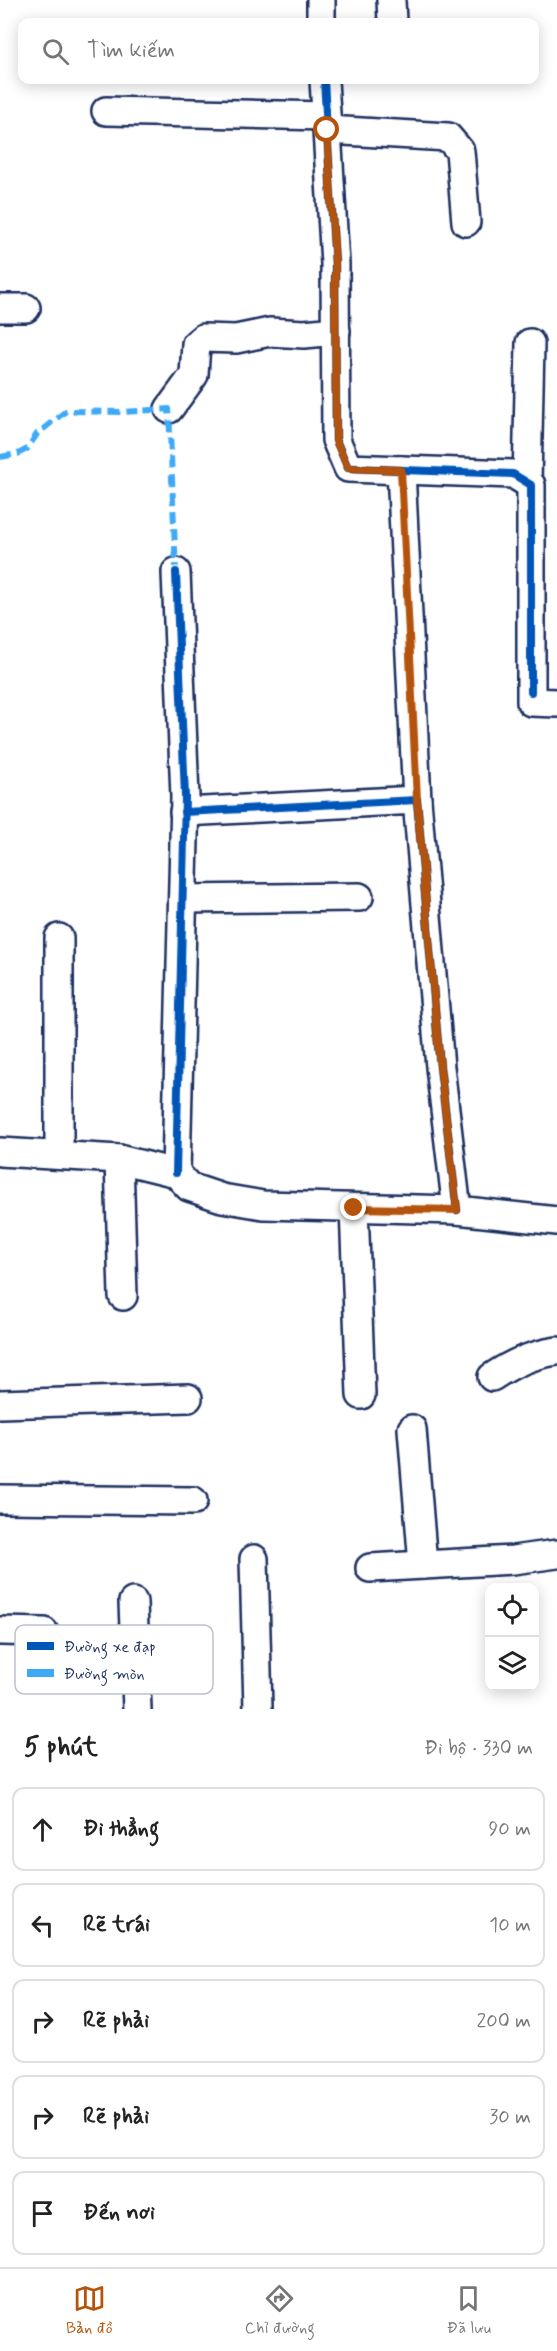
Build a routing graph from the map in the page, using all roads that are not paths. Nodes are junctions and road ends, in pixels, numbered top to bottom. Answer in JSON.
{"nodes":[{"id":1,"x":321,"y":0,"type":"edge"},
{"id":2,"x":391,"y":0,"type":"edge"},
{"id":3,"x":321,"y":18,"type":"edge"},
{"id":4,"x":392,"y":18,"type":"edge"},
{"id":5,"x":324,"y":84,"type":"edge"},
{"id":6,"x":105,"y":111,"type":"dead end"},
{"id":7,"x":327,"y":123,"type":"junction"},
{"id":8,"x":466,"y":222,"type":"dead end"},
{"id":9,"x":336,"y":331,"type":"junction"},
{"id":10,"x":530,"y":343,"type":"dead end"},
{"id":11,"x":169,"y":409,"type":"dead end"},
{"id":12,"x":401,"y":470,"type":"junction"},
{"id":13,"x":527,"y":483,"type":"junction"},
{"id":14,"x":176,"y":572,"type":"dead end"},
{"id":15,"x":557,"y":703,"type":"edge"},
{"id":16,"x":417,"y":800,"type":"junction"},
{"id":17,"x":184,"y":812,"type":"junction"},
{"id":18,"x":359,"y":897,"type":"dead end"},
{"id":19,"x":183,"y":898,"type":"junction"},
{"id":20,"x":58,"y":938,"type":"dead end"},
{"id":21,"x":0,"y":1152,"type":"edge"},
{"id":22,"x":59,"y":1155,"type":"junction"},
{"id":23,"x":119,"y":1159,"type":"junction"},
{"id":24,"x":176,"y":1173,"type":"junction"},
{"id":25,"x":354,"y":1208,"type":"junction"},
{"id":26,"x":457,"y":1210,"type":"junction"},
{"id":27,"x":557,"y":1221,"type":"edge"},
{"id":28,"x":123,"y":1296,"type":"dead end"},
{"id":29,"x":557,"y":1352,"type":"edge"},
{"id":30,"x":492,"y":1377,"type":"dead end"},
{"id":31,"x":362,"y":1395,"type":"dead end"},
{"id":32,"x":188,"y":1398,"type":"dead end"},
{"id":33,"x":0,"y":1404,"type":"edge"},
{"id":34,"x":412,"y":1429,"type":"dead end"},
{"id":35,"x":0,"y":1499,"type":"edge"},
{"id":36,"x":193,"y":1501,"type":"dead end"},
{"id":37,"x":557,"y":1554,"type":"edge"},
{"id":38,"x":254,"y":1559,"type":"dead end"},
{"id":39,"x":423,"y":1565,"type":"junction"},
{"id":40,"x":370,"y":1568,"type":"dead end"},
{"id":41,"x":133,"y":1602,"type":"dead end"},
{"id":42,"x":134,"y":1625,"type":"edge"},
{"id":43,"x":0,"y":1631,"type":"edge"},
{"id":44,"x":15,"y":1631,"type":"edge"},
{"id":45,"x":136,"y":1694,"type":"edge"},
{"id":46,"x":137,"y":1709,"type":"edge"},
{"id":47,"x":258,"y":1709,"type":"edge"}],
"edges":[{"from":1,"to":3,"type":"street"},
{"from":2,"to":4,"type":"street"},
{"from":5,"to":7,"type":"street"},
{"from":6,"to":7,"type":"street"},
{"from":7,"to":8,"type":"street"},
{"from":7,"to":9,"type":"street"},
{"from":9,"to":11,"type":"street"},
{"from":9,"to":12,"type":"street"},
{"from":10,"to":13,"type":"street"},
{"from":12,"to":13,"type":"street"},
{"from":12,"to":16,"type":"street"},
{"from":13,"to":15,"type":"street"},
{"from":14,"to":17,"type":"street"},
{"from":16,"to":17,"type":"street"},
{"from":16,"to":26,"type":"street"},
{"from":17,"to":19,"type":"street"},
{"from":18,"to":19,"type":"street"},
{"from":19,"to":24,"type":"street"},
{"from":20,"to":22,"type":"street"},
{"from":21,"to":22,"type":"street"},
{"from":22,"to":23,"type":"street"},
{"from":23,"to":24,"type":"street"},
{"from":23,"to":28,"type":"street"},
{"from":24,"to":25,"type":"street"},
{"from":25,"to":26,"type":"street"},
{"from":25,"to":31,"type":"street"},
{"from":26,"to":27,"type":"street"},
{"from":29,"to":30,"type":"street"},
{"from":32,"to":33,"type":"street"},
{"from":34,"to":39,"type":"street"},
{"from":35,"to":36,"type":"street"},
{"from":37,"to":39,"type":"street"},
{"from":38,"to":47,"type":"street"},
{"from":39,"to":40,"type":"street"},
{"from":41,"to":42,"type":"street"},
{"from":43,"to":44,"type":"street"},
{"from":45,"to":46,"type":"street"}]}
